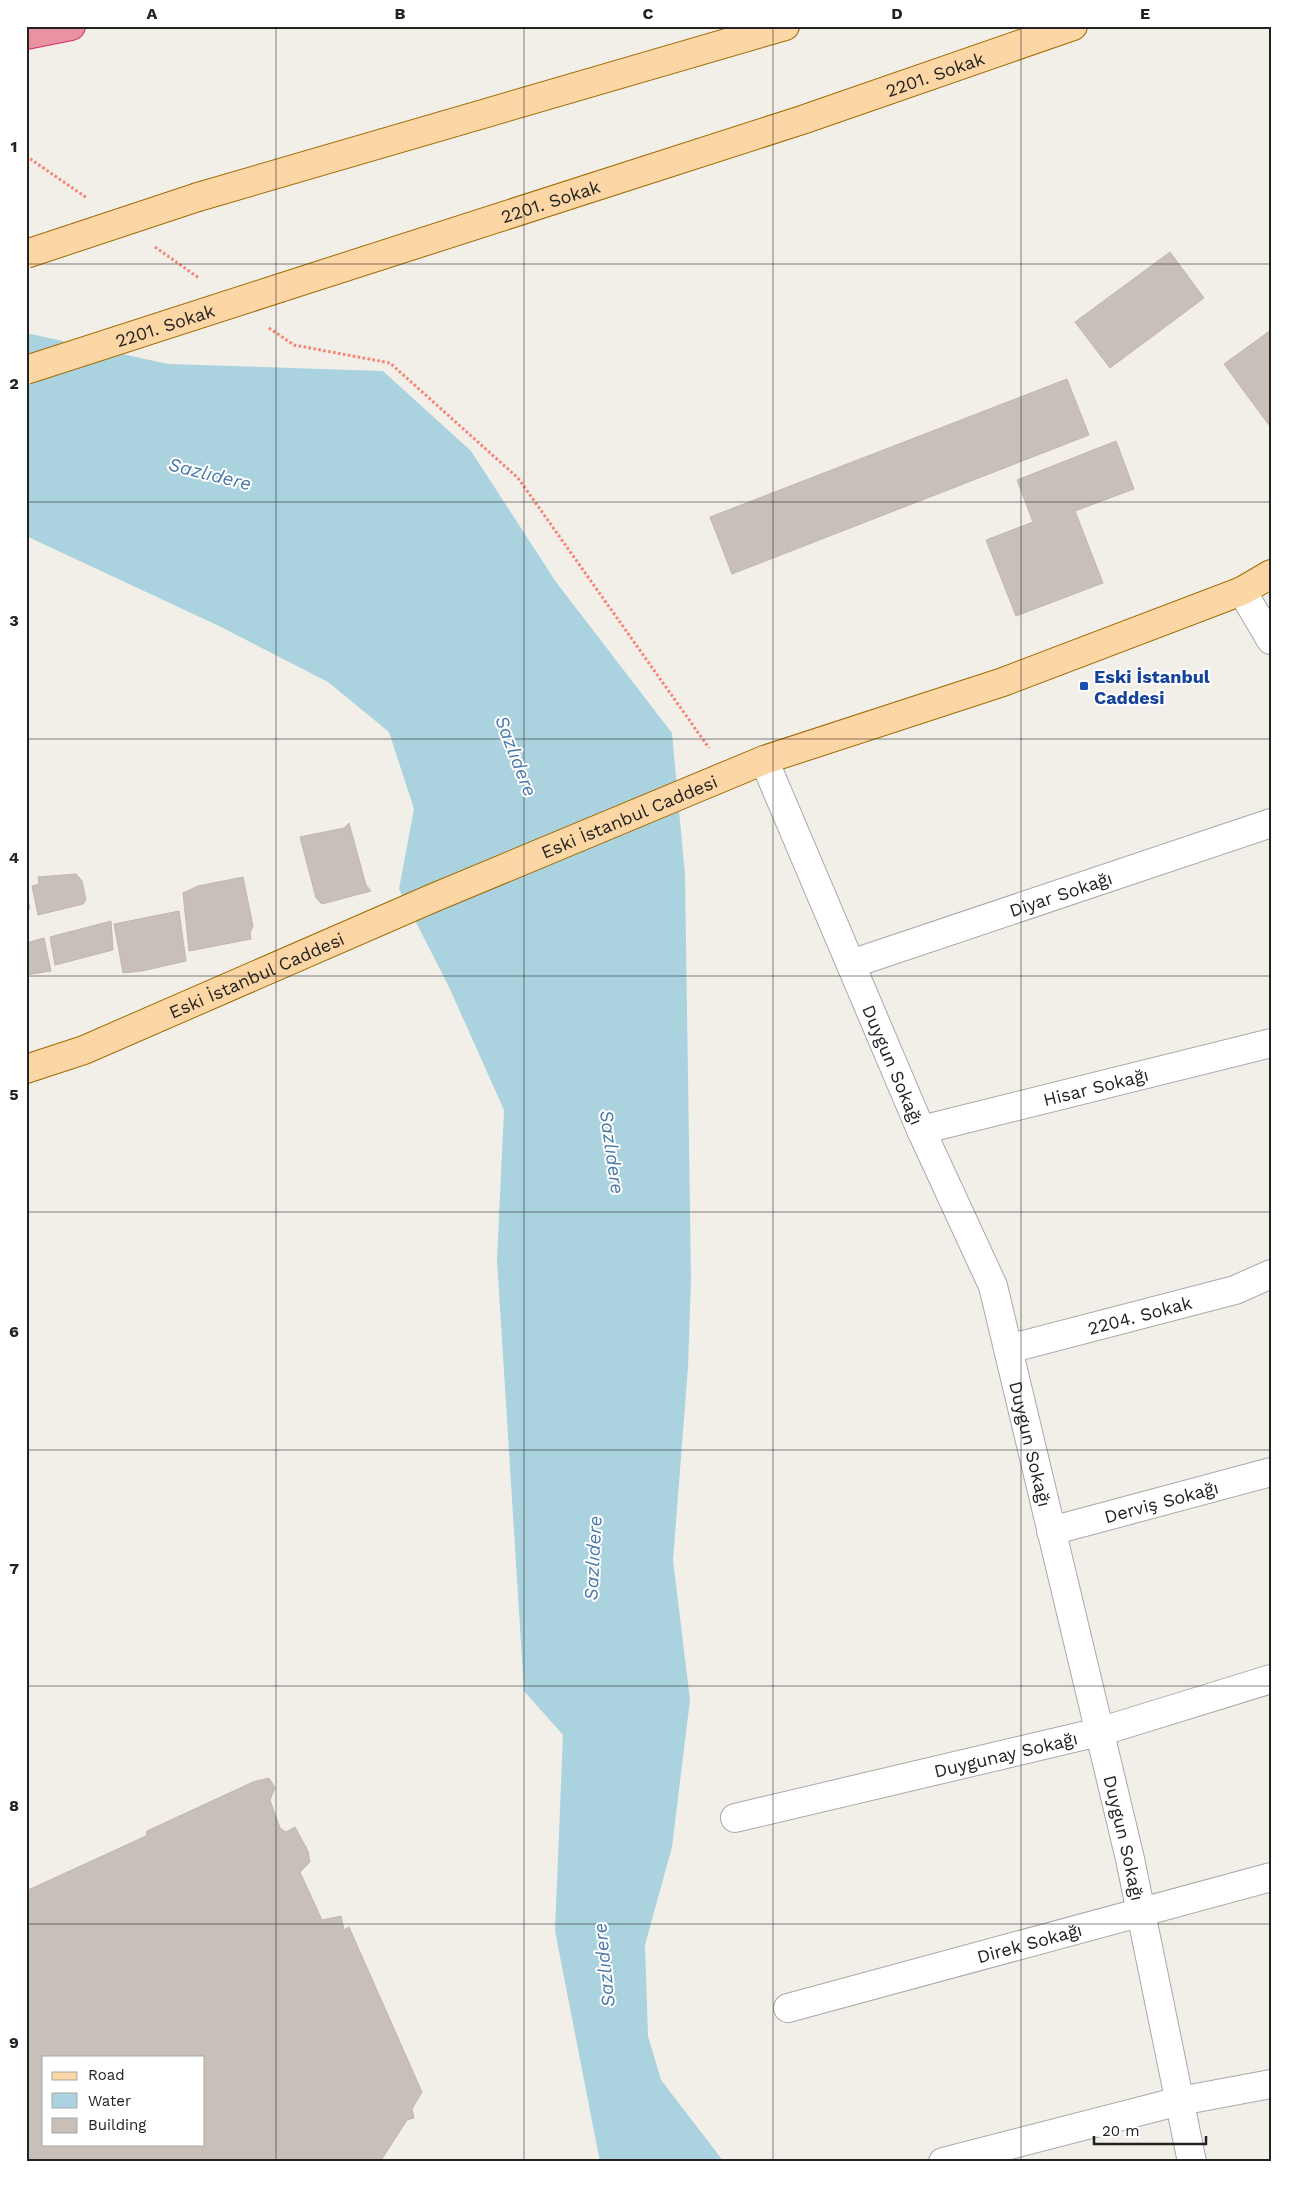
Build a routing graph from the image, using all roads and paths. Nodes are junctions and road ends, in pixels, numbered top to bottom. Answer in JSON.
{"nodes":[{"id":1,"x":71,"y":26,"type":"edge"},
{"id":2,"x":786,"y":26,"type":"edge"},
{"id":3,"x":1073,"y":26,"type":"edge"},
{"id":4,"x":26,"y":35,"type":"edge"},
{"id":5,"x":26,"y":156,"type":"edge"},
{"id":6,"x":91,"y":202,"type":"dead end"},
{"id":7,"x":148,"y":242,"type":"dead end"},
{"id":8,"x":26,"y":254,"type":"edge"},
{"id":9,"x":204,"y":282,"type":"dead end"},
{"id":10,"x":261,"y":322,"type":"dead end"},
{"id":11,"x":26,"y":370,"type":"edge"},
{"id":12,"x":1271,"y":574,"type":"edge"},
{"id":13,"x":1242,"y":591,"type":"junction"},
{"id":14,"x":1271,"y":598,"type":"edge"},
{"id":15,"x":1271,"y":640,"type":"edge"},
{"id":16,"x":764,"y":760,"type":"junction"},
{"id":17,"x":720,"y":778,"type":"junction"},
{"id":18,"x":1271,"y":824,"type":"edge"},
{"id":19,"x":851,"y":964,"type":"junction"},
{"id":20,"x":1271,"y":1043,"type":"edge"},
{"id":21,"x":26,"y":1070,"type":"edge"},
{"id":22,"x":921,"y":1130,"type":"junction"},
{"id":23,"x":1271,"y":1274,"type":"edge"},
{"id":24,"x":1008,"y":1349,"type":"junction"},
{"id":25,"x":1271,"y":1472,"type":"edge"},
{"id":26,"x":1051,"y":1531,"type":"junction"},
{"id":27,"x":1271,"y":1679,"type":"edge"},
{"id":28,"x":1099,"y":1732,"type":"junction"},
{"id":29,"x":736,"y":1818,"type":"dead end"},
{"id":30,"x":1271,"y":1877,"type":"edge"},
{"id":31,"x":1141,"y":1913,"type":"junction"},
{"id":32,"x":788,"y":2008,"type":"dead end"},
{"id":33,"x":1271,"y":2084,"type":"edge"},
{"id":34,"x":1180,"y":2101,"type":"junction"},
{"id":35,"x":942,"y":2162,"type":"edge"},
{"id":36,"x":1192,"y":2162,"type":"edge"}],
"edges":[{"from":1,"to":4,"type":"highway"},
{"from":2,"to":8,"type":"main road","bridge":true},
{"from":3,"to":11,"type":"main road","name":"2201. Sokak","bridge":true},
{"from":5,"to":6,"type":"path"},
{"from":7,"to":9,"type":"path"},
{"from":10,"to":17,"type":"path"},
{"from":12,"to":13,"type":"main road","name":"Eski İstanbul Caddesi"},
{"from":13,"to":14,"type":"street"},
{"from":13,"to":15,"type":"street"},
{"from":13,"to":16,"type":"main road","name":"Eski İstanbul Caddesi"},
{"from":16,"to":17,"type":"main road","name":"Eski İstanbul Caddesi"},
{"from":16,"to":19,"type":"street","name":"Duygun Sokağı"},
{"from":17,"to":21,"type":"main road","name":"Eski İstanbul Caddesi"},
{"from":18,"to":19,"type":"street","name":"Diyar Sokağı"},
{"from":19,"to":22,"type":"street","name":"Duygun Sokağı"},
{"from":20,"to":22,"type":"street","name":"Hisar Sokağı"},
{"from":22,"to":24,"type":"street","name":"Duygun Sokağı"},
{"from":23,"to":24,"type":"street","name":"2204. Sokak"},
{"from":24,"to":26,"type":"street","name":"Duygun Sokağı"},
{"from":25,"to":26,"type":"street","name":"Derviş Sokağı"},
{"from":26,"to":28,"type":"street","name":"Duygun Sokağı"},
{"from":27,"to":28,"type":"street","name":"Duygunay Sokağı"},
{"from":28,"to":29,"type":"street","name":"Duygunay Sokağı"},
{"from":28,"to":31,"type":"street","name":"Duygun Sokağı"},
{"from":30,"to":31,"type":"street","name":"Direk Sokağı"},
{"from":31,"to":32,"type":"street","name":"Direk Sokağı"},
{"from":31,"to":34,"type":"street","name":"Duygun Sokağı"},
{"from":33,"to":34,"type":"street"},
{"from":34,"to":35,"type":"street"},
{"from":34,"to":36,"type":"street","name":"Duygun Sokağı"}]}
